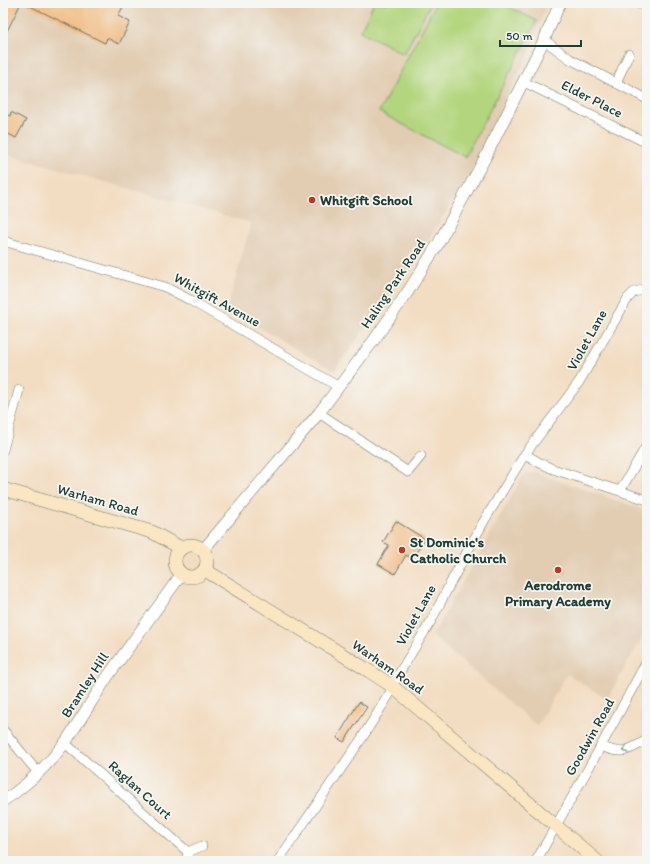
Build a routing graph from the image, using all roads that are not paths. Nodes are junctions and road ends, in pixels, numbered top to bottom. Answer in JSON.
{"nodes":[{"id":1,"x":560,"y":3,"type":"edge"},
{"id":2,"x":636,"y":3,"type":"edge"},
{"id":3,"x":647,"y":6,"type":"edge"},
{"id":4,"x":544,"y":40,"type":"junction"},
{"id":5,"x":630,"y":54,"type":"dead end"},
{"id":6,"x":524,"y":82,"type":"junction"},
{"id":7,"x":616,"y":83,"type":"junction"},
{"id":8,"x":647,"y":99,"type":"edge"},
{"id":9,"x":647,"y":143,"type":"edge"},
{"id":10,"x":3,"y":241,"type":"edge"},
{"id":11,"x":647,"y":289,"type":"edge"},
{"id":12,"x":338,"y":387,"type":"junction"},
{"id":13,"x":19,"y":390,"type":"dead end"},
{"id":14,"x":319,"y":413,"type":"junction"},
{"id":15,"x":647,"y":445,"type":"edge"},
{"id":16,"x":3,"y":450,"type":"edge"},
{"id":17,"x":525,"y":454,"type":"junction"},
{"id":18,"x":421,"y":456,"type":"dead end"},
{"id":19,"x":3,"y":490,"type":"edge"},
{"id":20,"x":620,"y":492,"type":"junction"},
{"id":21,"x":647,"y":500,"type":"edge"},
{"id":22,"x":181,"y":548,"type":"junction"},
{"id":23,"x":203,"y":550,"type":"junction"},
{"id":24,"x":205,"y":570,"type":"junction"},
{"id":25,"x":183,"y":576,"type":"junction"},
{"id":26,"x":647,"y":661,"type":"edge"},
{"id":27,"x":392,"y":686,"type":"junction"},
{"id":28,"x":3,"y":730,"type":"edge"},
{"id":29,"x":647,"y":740,"type":"edge"},
{"id":30,"x":65,"y":743,"type":"junction"},
{"id":31,"x":601,"y":746,"type":"junction"},
{"id":32,"x":39,"y":774,"type":"junction"},
{"id":33,"x":3,"y":801,"type":"edge"},
{"id":34,"x":556,"y":826,"type":"junction"},
{"id":35,"x":202,"y":846,"type":"dead end"},
{"id":36,"x":188,"y":852,"type":"junction"},
{"id":37,"x":186,"y":861,"type":"edge"},
{"id":38,"x":278,"y":861,"type":"edge"},
{"id":39,"x":536,"y":861,"type":"edge"},
{"id":40,"x":597,"y":861,"type":"edge"}],
"edges":[{"from":1,"to":4,"type":"street","name":"Haling Park Road"},
{"from":2,"to":3,"type":"street"},
{"from":4,"to":6,"type":"street","name":"Haling Park Road"},
{"from":4,"to":7,"type":"street"},
{"from":5,"to":7,"type":"street"},
{"from":6,"to":9,"type":"street","name":"Elder Place"},
{"from":6,"to":12,"type":"street","name":"Haling Park Road"},
{"from":7,"to":8,"type":"street"},
{"from":10,"to":12,"type":"street","name":"Whitgift Avenue"},
{"from":11,"to":17,"type":"street","name":"Violet Lane"},
{"from":12,"to":14,"type":"street","name":"Haling Park Road"},
{"from":13,"to":16,"type":"street"},
{"from":14,"to":18,"type":"street"},
{"from":14,"to":23,"type":"street","name":"Haling Park Road"},
{"from":15,"to":20,"type":"street"},
{"from":17,"to":20,"type":"street"},
{"from":17,"to":27,"type":"street","name":"Violet Lane"},
{"from":19,"to":22,"type":"main road","name":"Warham Road"},
{"from":20,"to":21,"type":"street"},
{"from":22,"to":23,"type":"main road"},
{"from":22,"to":25,"type":"main road"},
{"from":23,"to":24,"type":"main road"},
{"from":24,"to":25,"type":"main road"},
{"from":24,"to":27,"type":"main road","name":"Warham Road"},
{"from":25,"to":30,"type":"street","name":"Bramley Hill"},
{"from":26,"to":31,"type":"street","name":"Goodwin Road"},
{"from":27,"to":34,"type":"main road","name":"Warham Road"},
{"from":27,"to":38,"type":"street","name":"Violet Lane"},
{"from":28,"to":32,"type":"street"},
{"from":29,"to":31,"type":"street","one_way":true},
{"from":30,"to":32,"type":"street","name":"Bramley Hill"},
{"from":30,"to":36,"type":"street","name":"Raglan Court"},
{"from":31,"to":34,"type":"street","name":"Goodwin Road"},
{"from":32,"to":33,"type":"street","name":"Bramley Hill"},
{"from":34,"to":39,"type":"street","name":"Goodwin Road"},
{"from":34,"to":40,"type":"main road","name":"Warham Road"},
{"from":35,"to":36,"type":"street"},
{"from":36,"to":37,"type":"street"}]}
